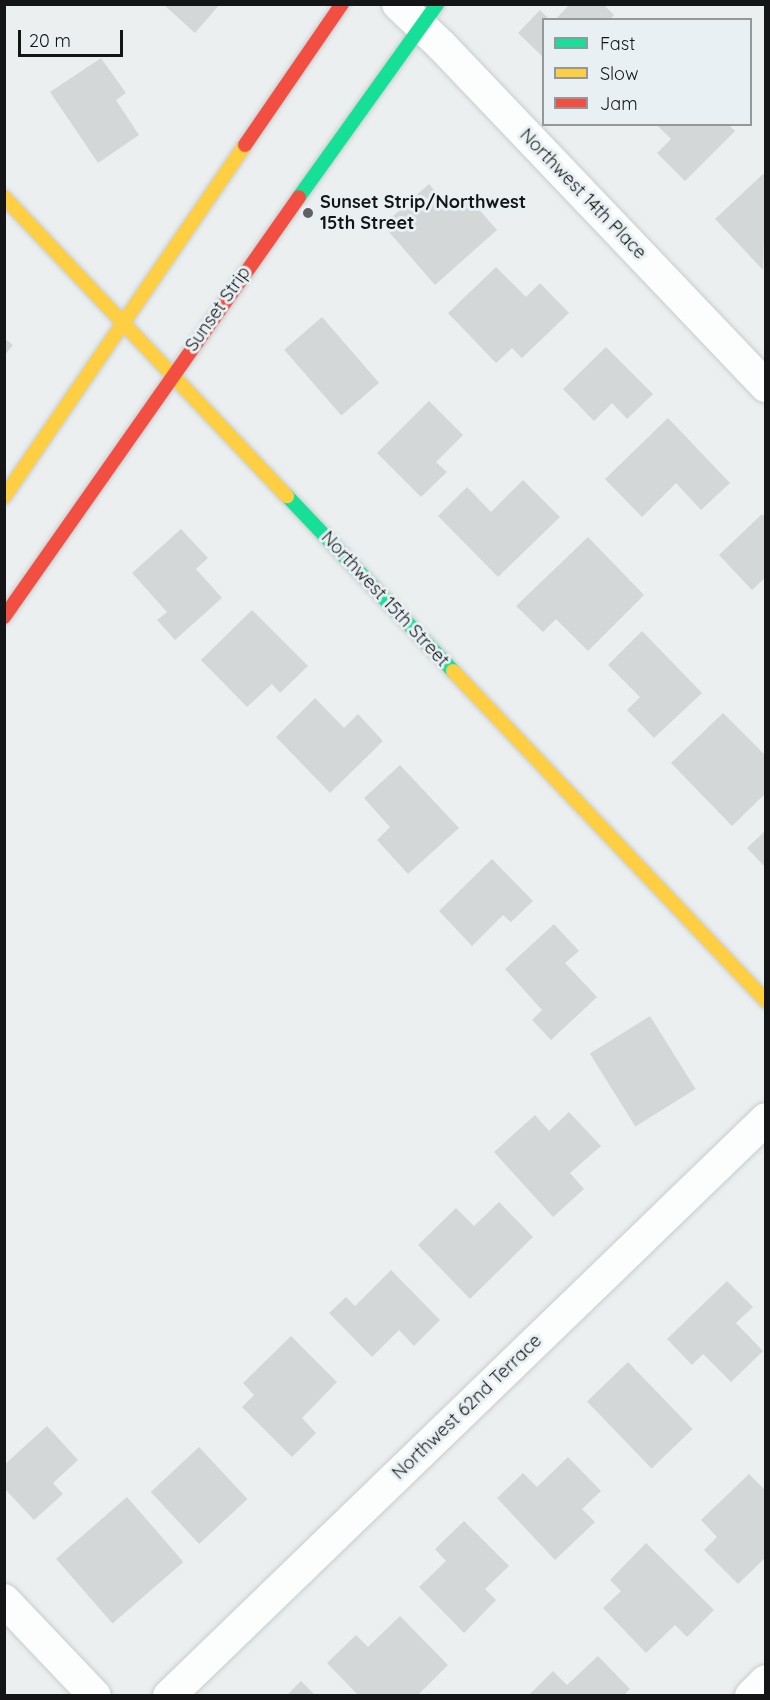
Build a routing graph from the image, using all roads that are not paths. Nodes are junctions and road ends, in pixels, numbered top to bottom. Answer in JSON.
{"nodes":[{"id":1,"x":342,"y":4,"type":"edge"},
{"id":2,"x":418,"y":11,"type":"edge"},
{"id":3,"x":4,"y":196,"type":"edge"},
{"id":4,"x":123,"y":324,"type":"junction"},
{"id":5,"x":172,"y":374,"type":"junction"},
{"id":6,"x":765,"y":386,"type":"edge"},
{"id":7,"x":4,"y":497,"type":"edge"},
{"id":8,"x":4,"y":584,"type":"edge"},
{"id":9,"x":21,"y":595,"type":"junction"},
{"id":10,"x":4,"y":617,"type":"edge"},
{"id":11,"x":765,"y":1001,"type":"edge"},
{"id":12,"x":765,"y":1119,"type":"edge"},
{"id":13,"x":4,"y":1600,"type":"edge"},
{"id":14,"x":765,"y":1681,"type":"edge"},
{"id":15,"x":95,"y":1695,"type":"edge"},
{"id":16,"x":169,"y":1695,"type":"edge"},
{"id":17,"x":751,"y":1695,"type":"edge"}],
"edges":[{"from":1,"to":4,"type":"street"},
{"from":2,"to":5,"type":"street","name":"Sunset Strip"},
{"from":2,"to":6,"type":"street","name":"Northwest 14th Place"},
{"from":3,"to":4,"type":"street","name":"Northwest 15th Street"},
{"from":4,"to":5,"type":"street","name":"Northwest 15th Street"},
{"from":4,"to":7,"type":"street"},
{"from":5,"to":9,"type":"street","name":"Sunset Strip"},
{"from":5,"to":11,"type":"street","name":"Northwest 15th Street"},
{"from":8,"to":9,"type":"street"},
{"from":9,"to":10,"type":"street","name":"Sunset Strip"},
{"from":12,"to":16,"type":"street","name":"Northwest 62nd Terrace"},
{"from":13,"to":15,"type":"street"},
{"from":14,"to":17,"type":"street"}]}
